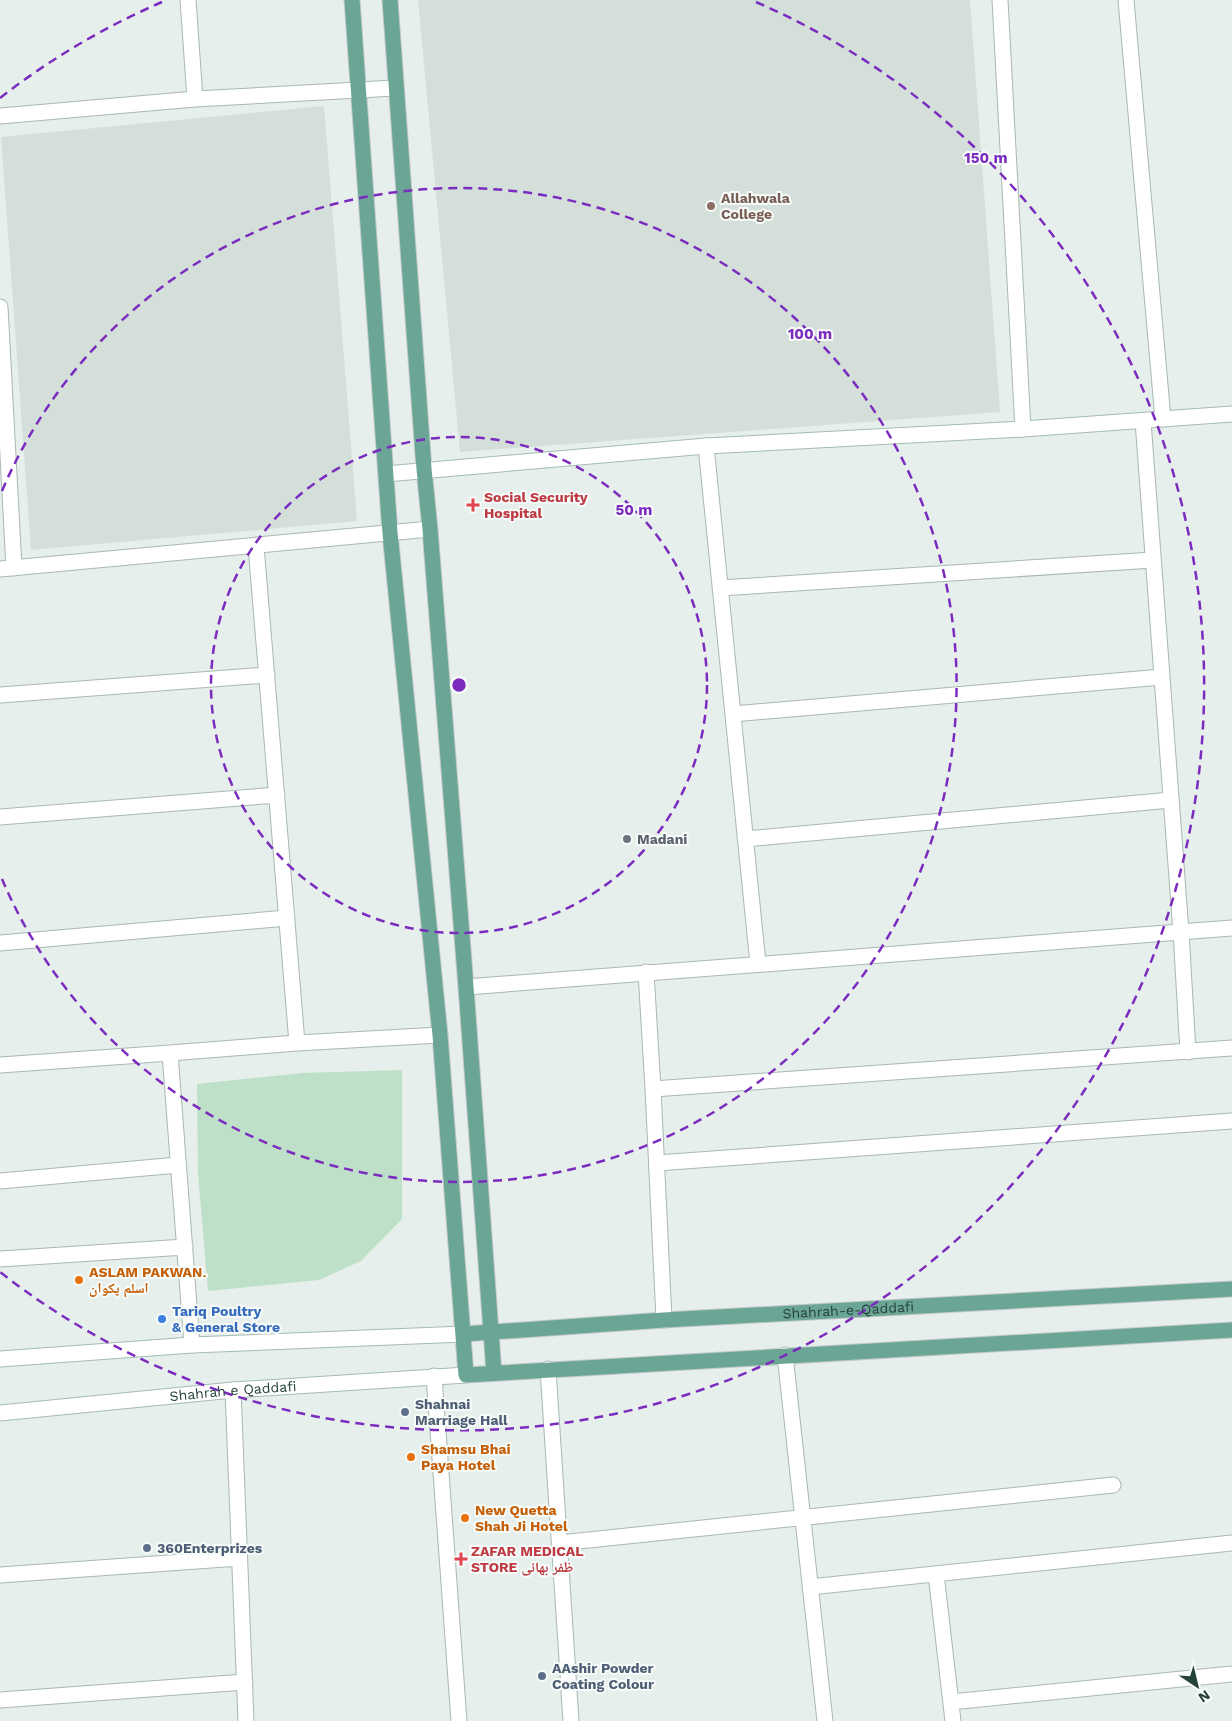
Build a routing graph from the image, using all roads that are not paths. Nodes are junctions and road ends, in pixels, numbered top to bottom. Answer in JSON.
{"nodes":[{"id":1,"x":188,"y":0,"type":"edge"},
{"id":2,"x":352,"y":0,"type":"edge"},
{"id":3,"x":390,"y":0,"type":"edge"},
{"id":4,"x":1000,"y":0,"type":"edge"},
{"id":5,"x":1126,"y":0,"type":"edge"},
{"id":6,"x":396,"y":88,"type":"junction"},
{"id":7,"x":358,"y":90,"type":"junction"},
{"id":8,"x":196,"y":99,"type":"junction"},
{"id":9,"x":0,"y":116,"type":"edge"},
{"id":10,"x":0,"y":307,"type":"edge"},
{"id":11,"x":0,"y":323,"type":"edge"},
{"id":12,"x":1232,"y":414,"type":"edge"},
{"id":13,"x":1163,"y":419,"type":"junction"},
{"id":14,"x":1143,"y":421,"type":"junction"},
{"id":15,"x":1023,"y":429,"type":"junction"},
{"id":16,"x":706,"y":446,"type":"junction"},
{"id":17,"x":4,"y":451,"type":"edge"},
{"id":18,"x":424,"y":469,"type":"junction"},
{"id":19,"x":386,"y":474,"type":"junction"},
{"id":20,"x":430,"y":529,"type":"junction"},
{"id":21,"x":390,"y":533,"type":"junction"},
{"id":22,"x":256,"y":546,"type":"junction"},
{"id":23,"x":1153,"y":560,"type":"junction"},
{"id":24,"x":7,"y":569,"type":"edge"},
{"id":25,"x":720,"y":588,"type":"junction"},
{"id":26,"x":267,"y":675,"type":"junction"},
{"id":27,"x":1162,"y":677,"type":"junction"},
{"id":28,"x":0,"y":695,"type":"edge"},
{"id":29,"x":733,"y":714,"type":"junction"},
{"id":30,"x":276,"y":795,"type":"junction"},
{"id":31,"x":1171,"y":800,"type":"junction"},
{"id":32,"x":0,"y":817,"type":"edge"},
{"id":33,"x":745,"y":839,"type":"junction"},
{"id":34,"x":287,"y":918,"type":"junction"},
{"id":35,"x":1232,"y":928,"type":"edge"},
{"id":36,"x":1181,"y":932,"type":"junction"},
{"id":37,"x":0,"y":943,"type":"edge"},
{"id":38,"x":758,"y":964,"type":"junction"},
{"id":39,"x":646,"y":972,"type":"junction"},
{"id":40,"x":466,"y":987,"type":"junction"},
{"id":41,"x":440,"y":1036,"type":"junction"},
{"id":42,"x":297,"y":1043,"type":"junction"},
{"id":43,"x":1232,"y":1048,"type":"edge"},
{"id":44,"x":1188,"y":1052,"type":"junction"},
{"id":45,"x":170,"y":1053,"type":"junction"},
{"id":46,"x":0,"y":1064,"type":"edge"},
{"id":47,"x":653,"y":1089,"type":"junction"},
{"id":48,"x":1232,"y":1121,"type":"edge"},
{"id":49,"x":657,"y":1163,"type":"junction"},
{"id":50,"x":178,"y":1165,"type":"junction"},
{"id":51,"x":0,"y":1181,"type":"edge"},
{"id":52,"x":185,"y":1247,"type":"junction"},
{"id":53,"x":0,"y":1259,"type":"edge"},
{"id":54,"x":1232,"y":1290,"type":"edge"},
{"id":55,"x":664,"y":1320,"type":"junction"},
{"id":56,"x":1232,"y":1330,"type":"edge"},
{"id":57,"x":490,"y":1333,"type":"junction"},
{"id":58,"x":464,"y":1334,"type":"junction"},
{"id":59,"x":192,"y":1345,"type":"junction"},
{"id":60,"x":785,"y":1355,"type":"junction"},
{"id":61,"x":0,"y":1360,"type":"edge"},
{"id":62,"x":548,"y":1369,"type":"junction"},
{"id":63,"x":494,"y":1374,"type":"junction"},
{"id":64,"x":466,"y":1375,"type":"junction"},
{"id":65,"x":434,"y":1376,"type":"junction"},
{"id":66,"x":233,"y":1390,"type":"junction"},
{"id":67,"x":0,"y":1412,"type":"edge"},
{"id":68,"x":1113,"y":1485,"type":"dead end"},
{"id":69,"x":803,"y":1518,"type":"junction"},
{"id":70,"x":560,"y":1543,"type":"junction"},
{"id":71,"x":1232,"y":1544,"type":"edge"},
{"id":72,"x":239,"y":1558,"type":"junction"},
{"id":73,"x":936,"y":1574,"type":"junction"},
{"id":74,"x":0,"y":1575,"type":"edge"},
{"id":75,"x":810,"y":1587,"type":"junction"},
{"id":76,"x":1232,"y":1674,"type":"edge"},
{"id":77,"x":245,"y":1682,"type":"junction"},
{"id":78,"x":0,"y":1700,"type":"edge"},
{"id":79,"x":951,"y":1702,"type":"junction"},
{"id":80,"x":246,"y":1721,"type":"edge"},
{"id":81,"x":459,"y":1721,"type":"edge"},
{"id":82,"x":571,"y":1721,"type":"edge"},
{"id":83,"x":825,"y":1721,"type":"edge"},
{"id":84,"x":953,"y":1721,"type":"edge"}],
"edges":[{"from":1,"to":8,"type":"street"},
{"from":2,"to":7,"type":"main road"},
{"from":3,"to":6,"type":"main road"},
{"from":4,"to":15,"type":"street"},
{"from":5,"to":13,"type":"street"},
{"from":6,"to":7,"type":"street"},
{"from":6,"to":18,"type":"main road"},
{"from":7,"to":8,"type":"street"},
{"from":7,"to":19,"type":"main road"},
{"from":8,"to":9,"type":"street"},
{"from":10,"to":11,"type":"street"},
{"from":11,"to":17,"type":"street"},
{"from":12,"to":13,"type":"street"},
{"from":13,"to":14,"type":"street"},
{"from":14,"to":15,"type":"street"},
{"from":14,"to":23,"type":"street"},
{"from":15,"to":16,"type":"street"},
{"from":16,"to":18,"type":"street"},
{"from":16,"to":25,"type":"street"},
{"from":17,"to":24,"type":"street"},
{"from":18,"to":19,"type":"street"},
{"from":18,"to":20,"type":"main road"},
{"from":19,"to":21,"type":"main road"},
{"from":20,"to":21,"type":"street"},
{"from":20,"to":40,"type":"main road"},
{"from":21,"to":22,"type":"street"},
{"from":21,"to":41,"type":"main road"},
{"from":22,"to":24,"type":"street"},
{"from":22,"to":26,"type":"street"},
{"from":23,"to":25,"type":"street"},
{"from":23,"to":27,"type":"street"},
{"from":25,"to":29,"type":"street"},
{"from":26,"to":28,"type":"street"},
{"from":26,"to":30,"type":"street"},
{"from":27,"to":29,"type":"street"},
{"from":27,"to":31,"type":"street"},
{"from":29,"to":33,"type":"street"},
{"from":30,"to":32,"type":"street"},
{"from":30,"to":34,"type":"street"},
{"from":31,"to":33,"type":"street"},
{"from":31,"to":36,"type":"street"},
{"from":33,"to":38,"type":"street"},
{"from":34,"to":37,"type":"street"},
{"from":34,"to":42,"type":"street"},
{"from":35,"to":36,"type":"street"},
{"from":36,"to":38,"type":"street"},
{"from":36,"to":44,"type":"street"},
{"from":38,"to":39,"type":"street"},
{"from":39,"to":40,"type":"street"},
{"from":39,"to":47,"type":"street"},
{"from":40,"to":57,"type":"main road"},
{"from":41,"to":42,"type":"street"},
{"from":41,"to":58,"type":"main road"},
{"from":42,"to":45,"type":"street"},
{"from":43,"to":44,"type":"street"},
{"from":44,"to":47,"type":"street"},
{"from":45,"to":46,"type":"street"},
{"from":45,"to":50,"type":"street"},
{"from":47,"to":49,"type":"street"},
{"from":48,"to":49,"type":"street"},
{"from":49,"to":55,"type":"street"},
{"from":50,"to":51,"type":"street"},
{"from":50,"to":52,"type":"street"},
{"from":52,"to":53,"type":"street"},
{"from":52,"to":59,"type":"street"},
{"from":54,"to":55,"type":"main road","name":"Shahrah-e-Qaddafi"},
{"from":55,"to":57,"type":"main road","name":"Shahrah-e-Qaddafi"},
{"from":56,"to":60,"type":"main road"},
{"from":57,"to":58,"type":"main road","name":"Shahrah-e-Qaddafi"},
{"from":57,"to":63,"type":"main road"},
{"from":58,"to":59,"type":"street"},
{"from":58,"to":64,"type":"main road"},
{"from":59,"to":61,"type":"street"},
{"from":60,"to":62,"type":"main road"},
{"from":60,"to":69,"type":"street"},
{"from":62,"to":63,"type":"main road"},
{"from":62,"to":70,"type":"street"},
{"from":63,"to":64,"type":"main road"},
{"from":64,"to":65,"type":"street","name":"Shahrah e Qaddafi"},
{"from":65,"to":66,"type":"street","name":"Shahrah e Qaddafi"},
{"from":65,"to":81,"type":"street"},
{"from":66,"to":67,"type":"street","name":"Shahrah e Qaddafi"},
{"from":66,"to":72,"type":"street"},
{"from":68,"to":69,"type":"street"},
{"from":69,"to":70,"type":"street"},
{"from":69,"to":75,"type":"street"},
{"from":70,"to":82,"type":"street"},
{"from":71,"to":73,"type":"street"},
{"from":72,"to":74,"type":"street"},
{"from":72,"to":77,"type":"street"},
{"from":73,"to":75,"type":"street"},
{"from":73,"to":79,"type":"street"},
{"from":75,"to":83,"type":"street"},
{"from":76,"to":79,"type":"street"},
{"from":77,"to":78,"type":"street"},
{"from":77,"to":80,"type":"street"},
{"from":79,"to":84,"type":"street"}]}
